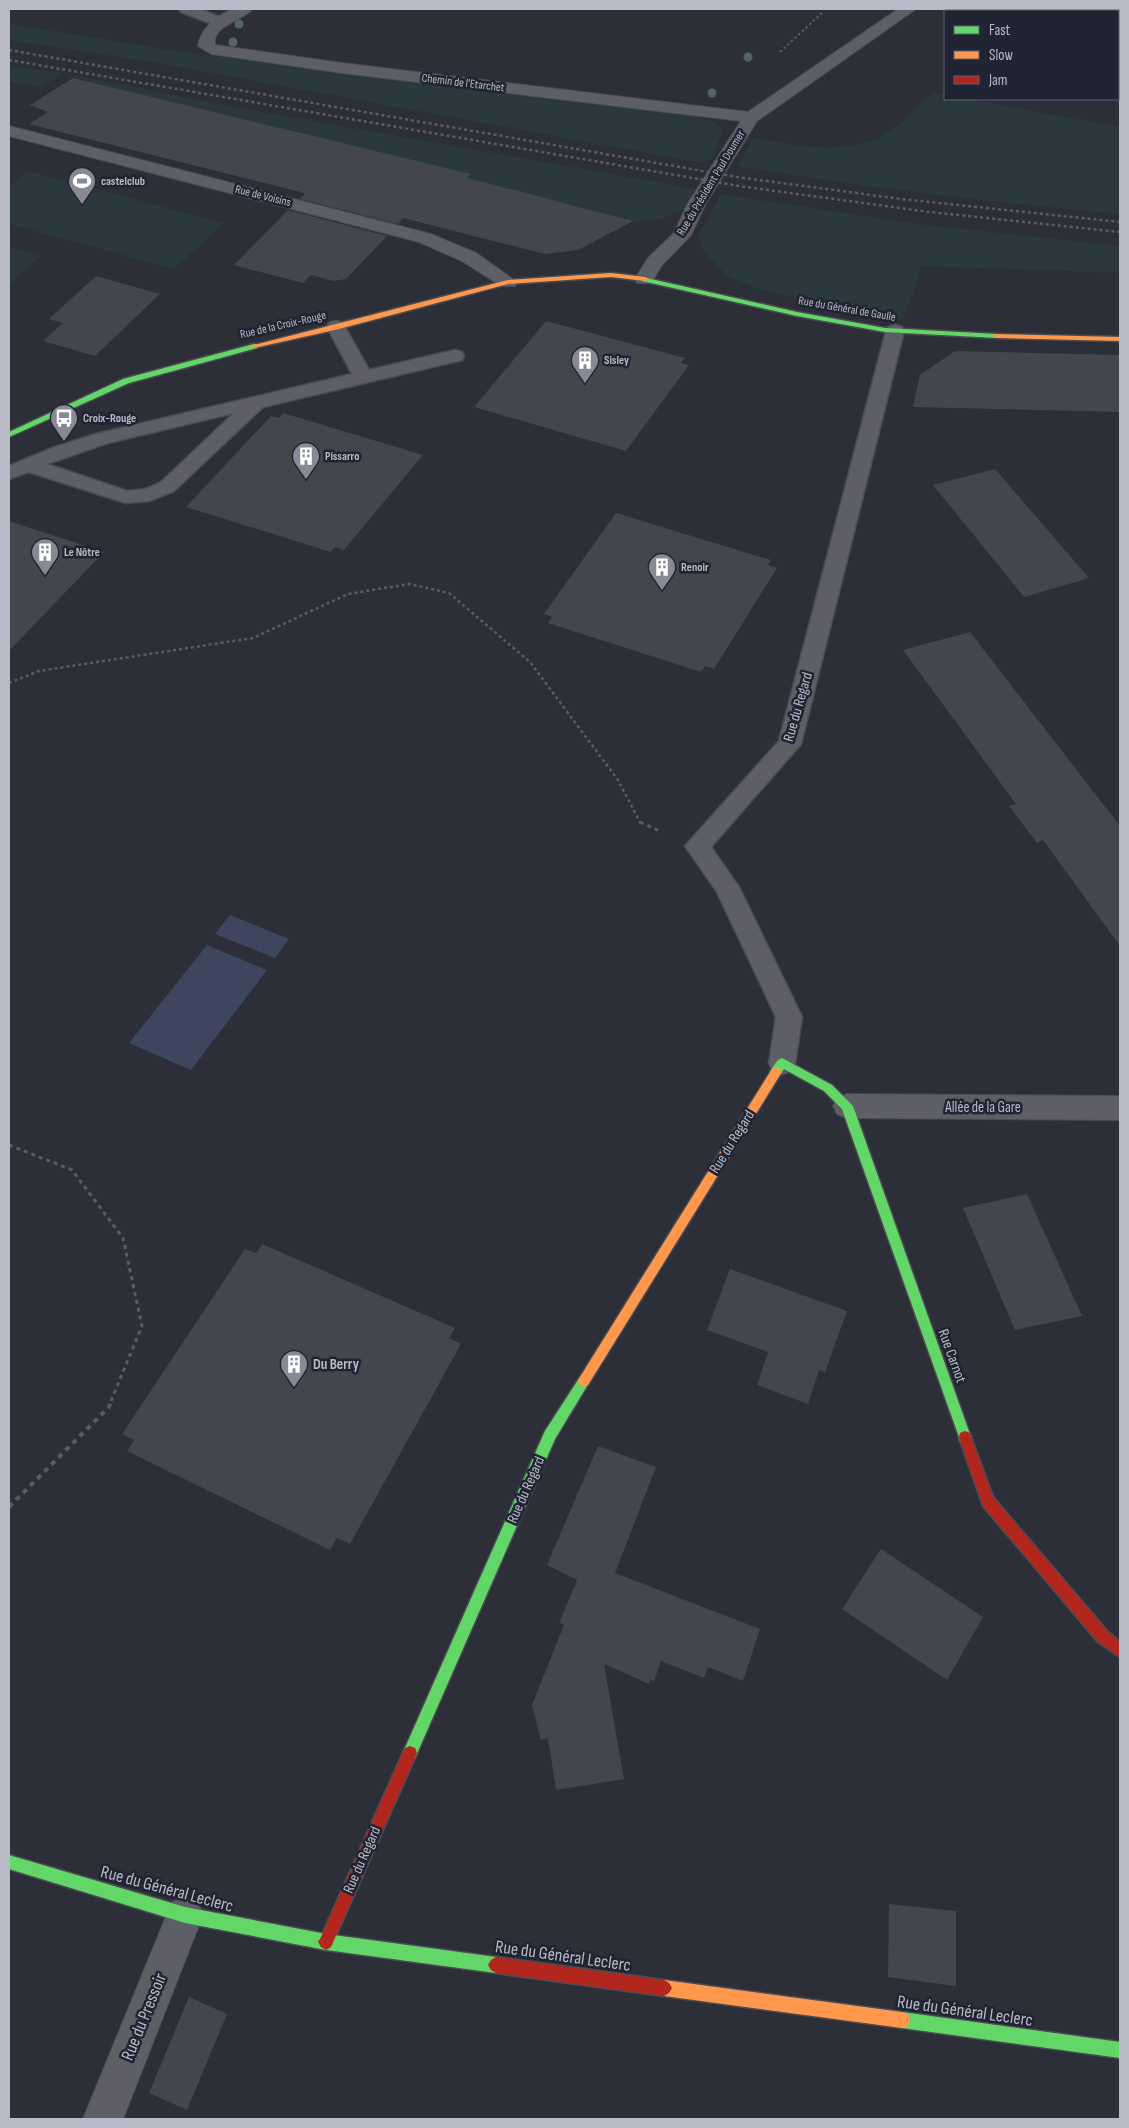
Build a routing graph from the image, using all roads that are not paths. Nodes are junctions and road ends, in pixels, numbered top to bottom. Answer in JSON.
{"nodes":[{"id":1,"x":186,"y":9,"type":"edge"},
{"id":2,"x":244,"y":9,"type":"edge"},
{"id":3,"x":908,"y":9,"type":"edge"},
{"id":4,"x":220,"y":22,"type":"junction"},
{"id":5,"x":751,"y":118,"type":"junction"},
{"id":6,"x":9,"y":131,"type":"edge"},
{"id":7,"x":573,"y":276,"type":"joint"},
{"id":8,"x":644,"y":279,"type":"junction"},
{"id":9,"x":508,"y":282,"type":"junction"},
{"id":10,"x":336,"y":327,"type":"junction"},
{"id":11,"x":895,"y":331,"type":"junction"},
{"id":12,"x":1120,"y":339,"type":"edge"},
{"id":13,"x":455,"y":356,"type":"dead end"},
{"id":14,"x":363,"y":377,"type":"junction"},
{"id":15,"x":258,"y":402,"type":"junction"},
{"id":16,"x":9,"y":435,"type":"edge"},
{"id":17,"x":29,"y":464,"type":"junction"},
{"id":18,"x":9,"y":473,"type":"edge"},
{"id":19,"x":782,"y":1063,"type":"junction"},
{"id":20,"x":847,"y":1106,"type":"junction"},
{"id":21,"x":1120,"y":1108,"type":"edge"},
{"id":22,"x":1120,"y":1650,"type":"edge"},
{"id":23,"x":9,"y":1862,"type":"edge"},
{"id":24,"x":185,"y":1915,"type":"junction"},
{"id":25,"x":326,"y":1942,"type":"junction"},
{"id":26,"x":1120,"y":2050,"type":"edge"},
{"id":27,"x":103,"y":2119,"type":"edge"}],
"edges":[{"from":1,"to":4,"type":"lane"},
{"from":2,"to":4,"type":"street"},
{"from":3,"to":5,"type":"street","name":"Rue du Président Paul Doumer"},
{"from":4,"to":5,"type":"street","name":"Chemin de l'Etarchet"},
{"from":5,"to":8,"type":"street","name":"Rue du Président Paul Doumer"},
{"from":6,"to":9,"type":"street","name":"Rue de Voisins"},
{"from":7,"to":8,"type":"street","name":"Rue du Général de Gaulle"},
{"from":7,"to":9,"type":"street","name":"Rue de la Croix-Rouge"},
{"from":8,"to":11,"type":"street","name":"Rue du Général de Gaulle"},
{"from":9,"to":10,"type":"street","name":"Rue de la Croix-Rouge"},
{"from":10,"to":14,"type":"lane"},
{"from":10,"to":16,"type":"street","name":"Rue de la Croix-Rouge"},
{"from":11,"to":12,"type":"street","name":"Rue du Général de Gaulle"},
{"from":11,"to":19,"type":"lane","name":"Rue du Regard"},
{"from":13,"to":14,"type":"lane"},
{"from":14,"to":15,"type":"lane"},
{"from":15,"to":17,"type":"lane"},
{"from":15,"to":17,"type":"lane"},
{"from":17,"to":18,"type":"lane"},
{"from":19,"to":20,"type":"street","name":"Rue Carnot"},
{"from":19,"to":25,"type":"street","name":"Rue du Regard"},
{"from":20,"to":21,"type":"street","name":"Allée de la Gare"},
{"from":20,"to":22,"type":"street","name":"Rue Carnot"},
{"from":23,"to":24,"type":"street","name":"Rue du Général Leclerc"},
{"from":24,"to":25,"type":"street","name":"Rue du Général Leclerc"},
{"from":24,"to":27,"type":"street","name":"Rue du Pressoir"},
{"from":25,"to":26,"type":"street","name":"Rue du Général Leclerc"}]}
